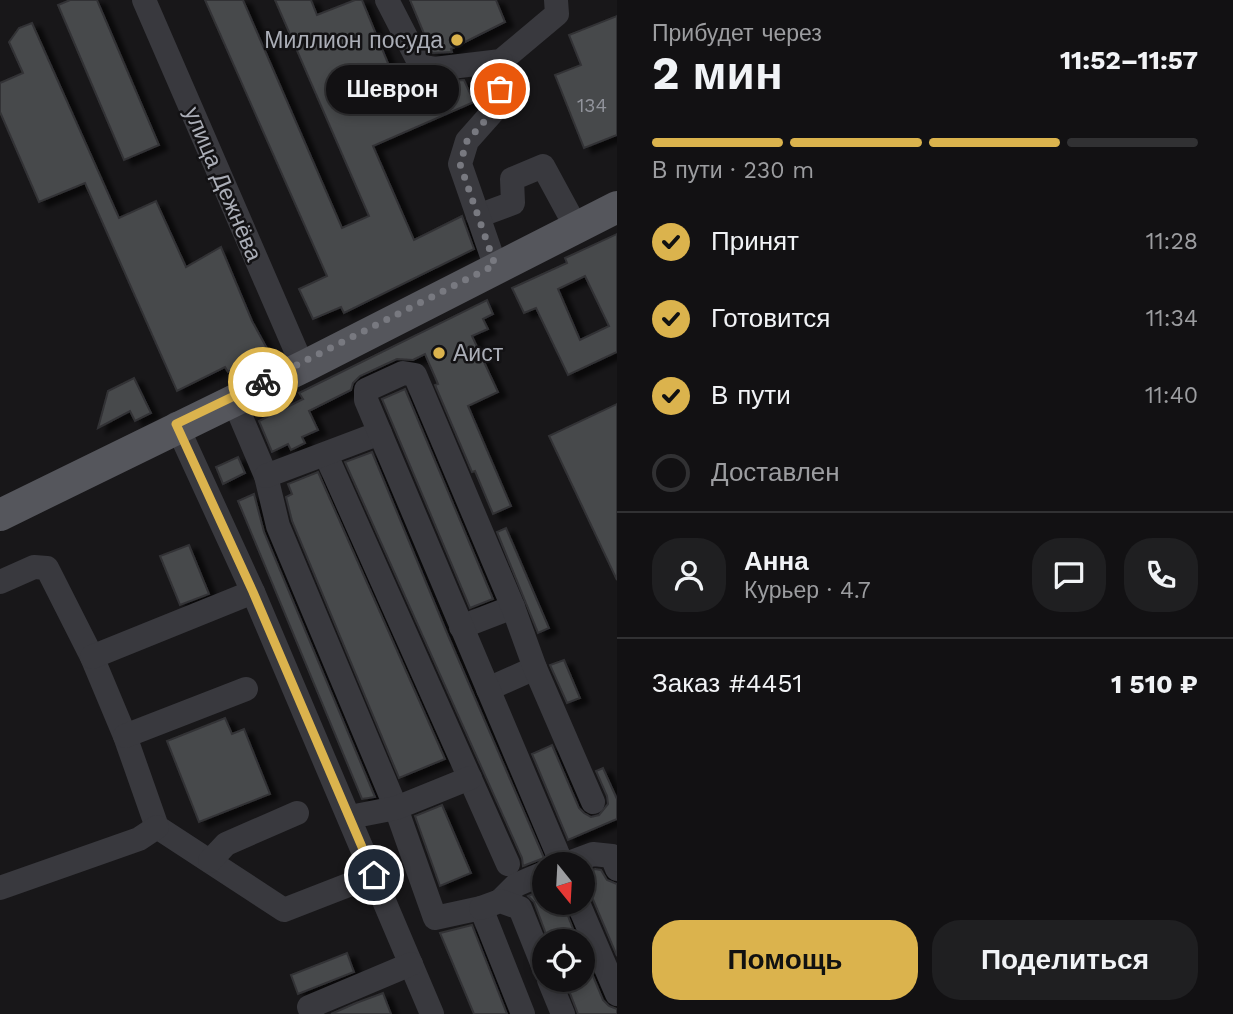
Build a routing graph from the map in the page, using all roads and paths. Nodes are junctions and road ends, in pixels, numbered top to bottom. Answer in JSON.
{"nodes":[{"id":1,"x":144,"y":0,"type":"edge"},
{"id":2,"x":387,"y":0,"type":"edge"},
{"id":3,"x":556,"y":0,"type":"edge"},
{"id":4,"x":501,"y":61,"type":"junction"},
{"id":5,"x":617,"y":205,"type":"edge"},
{"id":6,"x":478,"y":216,"type":"junction"},
{"id":7,"x":575,"y":225,"type":"junction"},
{"id":8,"x":495,"y":265,"type":"junction"},
{"id":9,"x":302,"y":365,"type":"junction"},
{"id":10,"x":234,"y":401,"type":"junction"},
{"id":11,"x":177,"y":427,"type":"junction"},
{"id":12,"x":380,"y":433,"type":"junction"},
{"id":13,"x":137,"y":446,"type":"junction"},
{"id":14,"x":326,"y":455,"type":"junction"},
{"id":15,"x":267,"y":476,"type":"junction"},
{"id":16,"x":0,"y":510,"type":"edge"},
{"id":17,"x":0,"y":515,"type":"edge"},
{"id":18,"x":0,"y":582,"type":"edge"},
{"id":19,"x":253,"y":592,"type":"junction"},
{"id":20,"x":513,"y":607,"type":"junction"},
{"id":21,"x":461,"y":627,"type":"junction"},
{"id":22,"x":92,"y":657,"type":"junction"},
{"id":23,"x":535,"y":668,"type":"junction"},
{"id":24,"x":246,"y":689,"type":"dead end"},
{"id":25,"x":488,"y":689,"type":"junction"},
{"id":26,"x":125,"y":736,"type":"junction"},
{"id":27,"x":470,"y":778,"type":"junction"},
{"id":28,"x":593,"y":802,"type":"dead end"},
{"id":29,"x":396,"y":808,"type":"junction"},
{"id":30,"x":297,"y":813,"type":"dead end"},
{"id":31,"x":350,"y":817,"type":"junction"},
{"id":32,"x":157,"y":827,"type":"junction"},
{"id":33,"x":559,"y":852,"type":"edge"},
{"id":34,"x":595,"y":854,"type":"edge"},
{"id":35,"x":210,"y":861,"type":"junction"},
{"id":36,"x":508,"y":864,"type":"dead end"},
{"id":37,"x":617,"y":869,"type":"edge"},
{"id":38,"x":374,"y":875,"type":"junction"},
{"id":39,"x":532,"y":879,"type":"edge"},
{"id":40,"x":0,"y":888,"type":"edge"},
{"id":41,"x":491,"y":905,"type":"junction"},
{"id":42,"x":584,"y":915,"type":"edge"},
{"id":43,"x":532,"y":938,"type":"edge"},
{"id":44,"x":411,"y":964,"type":"junction"},
{"id":45,"x":554,"y":992,"type":"edge"},
{"id":46,"x":617,"y":994,"type":"edge"},
{"id":47,"x":312,"y":1014,"type":"edge"},
{"id":48,"x":432,"y":1014,"type":"edge"},
{"id":49,"x":523,"y":1014,"type":"edge"},
{"id":50,"x":563,"y":1014,"type":"edge"}],
"edges":[{"from":1,"to":9,"type":"street","name":"улица Дежнёва"},
{"from":2,"to":4,"type":"street"},
{"from":3,"to":4,"type":"street"},
{"from":4,"to":6,"type":"street"},
{"from":5,"to":7,"type":"main road"},
{"from":5,"to":9,"type":"main road"},
{"from":6,"to":7,"type":"street"},
{"from":6,"to":8,"type":"street"},
{"from":7,"to":8,"type":"main road"},
{"from":8,"to":9,"type":"main road"},
{"from":9,"to":10,"type":"main road"},
{"from":9,"to":11,"type":"main road"},
{"from":10,"to":11,"type":"main road"},
{"from":10,"to":15,"type":"street"},
{"from":11,"to":13,"type":"main road"},
{"from":11,"to":19,"type":"street"},
{"from":12,"to":14,"type":"street"},
{"from":12,"to":20,"type":"street"},
{"from":12,"to":21,"type":"street"},
{"from":13,"to":16,"type":"main road"},
{"from":13,"to":17,"type":"main road"},
{"from":14,"to":15,"type":"street"},
{"from":14,"to":27,"type":"street"},
{"from":15,"to":29,"type":"street"},
{"from":18,"to":22,"type":"street"},
{"from":19,"to":22,"type":"street"},
{"from":19,"to":31,"type":"street"},
{"from":20,"to":21,"type":"street"},
{"from":20,"to":23,"type":"street"},
{"from":21,"to":25,"type":"street"},
{"from":22,"to":26,"type":"street"},
{"from":23,"to":25,"type":"street"},
{"from":23,"to":28,"type":"street"},
{"from":24,"to":26,"type":"street"},
{"from":25,"to":33,"type":"street"},
{"from":26,"to":32,"type":"street"},
{"from":27,"to":29,"type":"street"},
{"from":27,"to":36,"type":"street"},
{"from":29,"to":31,"type":"street"},
{"from":29,"to":41,"type":"street"},
{"from":30,"to":35,"type":"street"},
{"from":31,"to":38,"type":"street"},
{"from":32,"to":35,"type":"street"},
{"from":32,"to":40,"type":"street"},
{"from":34,"to":37,"type":"street"},
{"from":35,"to":38,"type":"street"},
{"from":38,"to":44,"type":"street"},
{"from":39,"to":41,"type":"street"},
{"from":41,"to":43,"type":"street"},
{"from":41,"to":49,"type":"street"},
{"from":42,"to":46,"type":"street"},
{"from":44,"to":47,"type":"street"},
{"from":44,"to":48,"type":"street"},
{"from":45,"to":50,"type":"street"}]}
